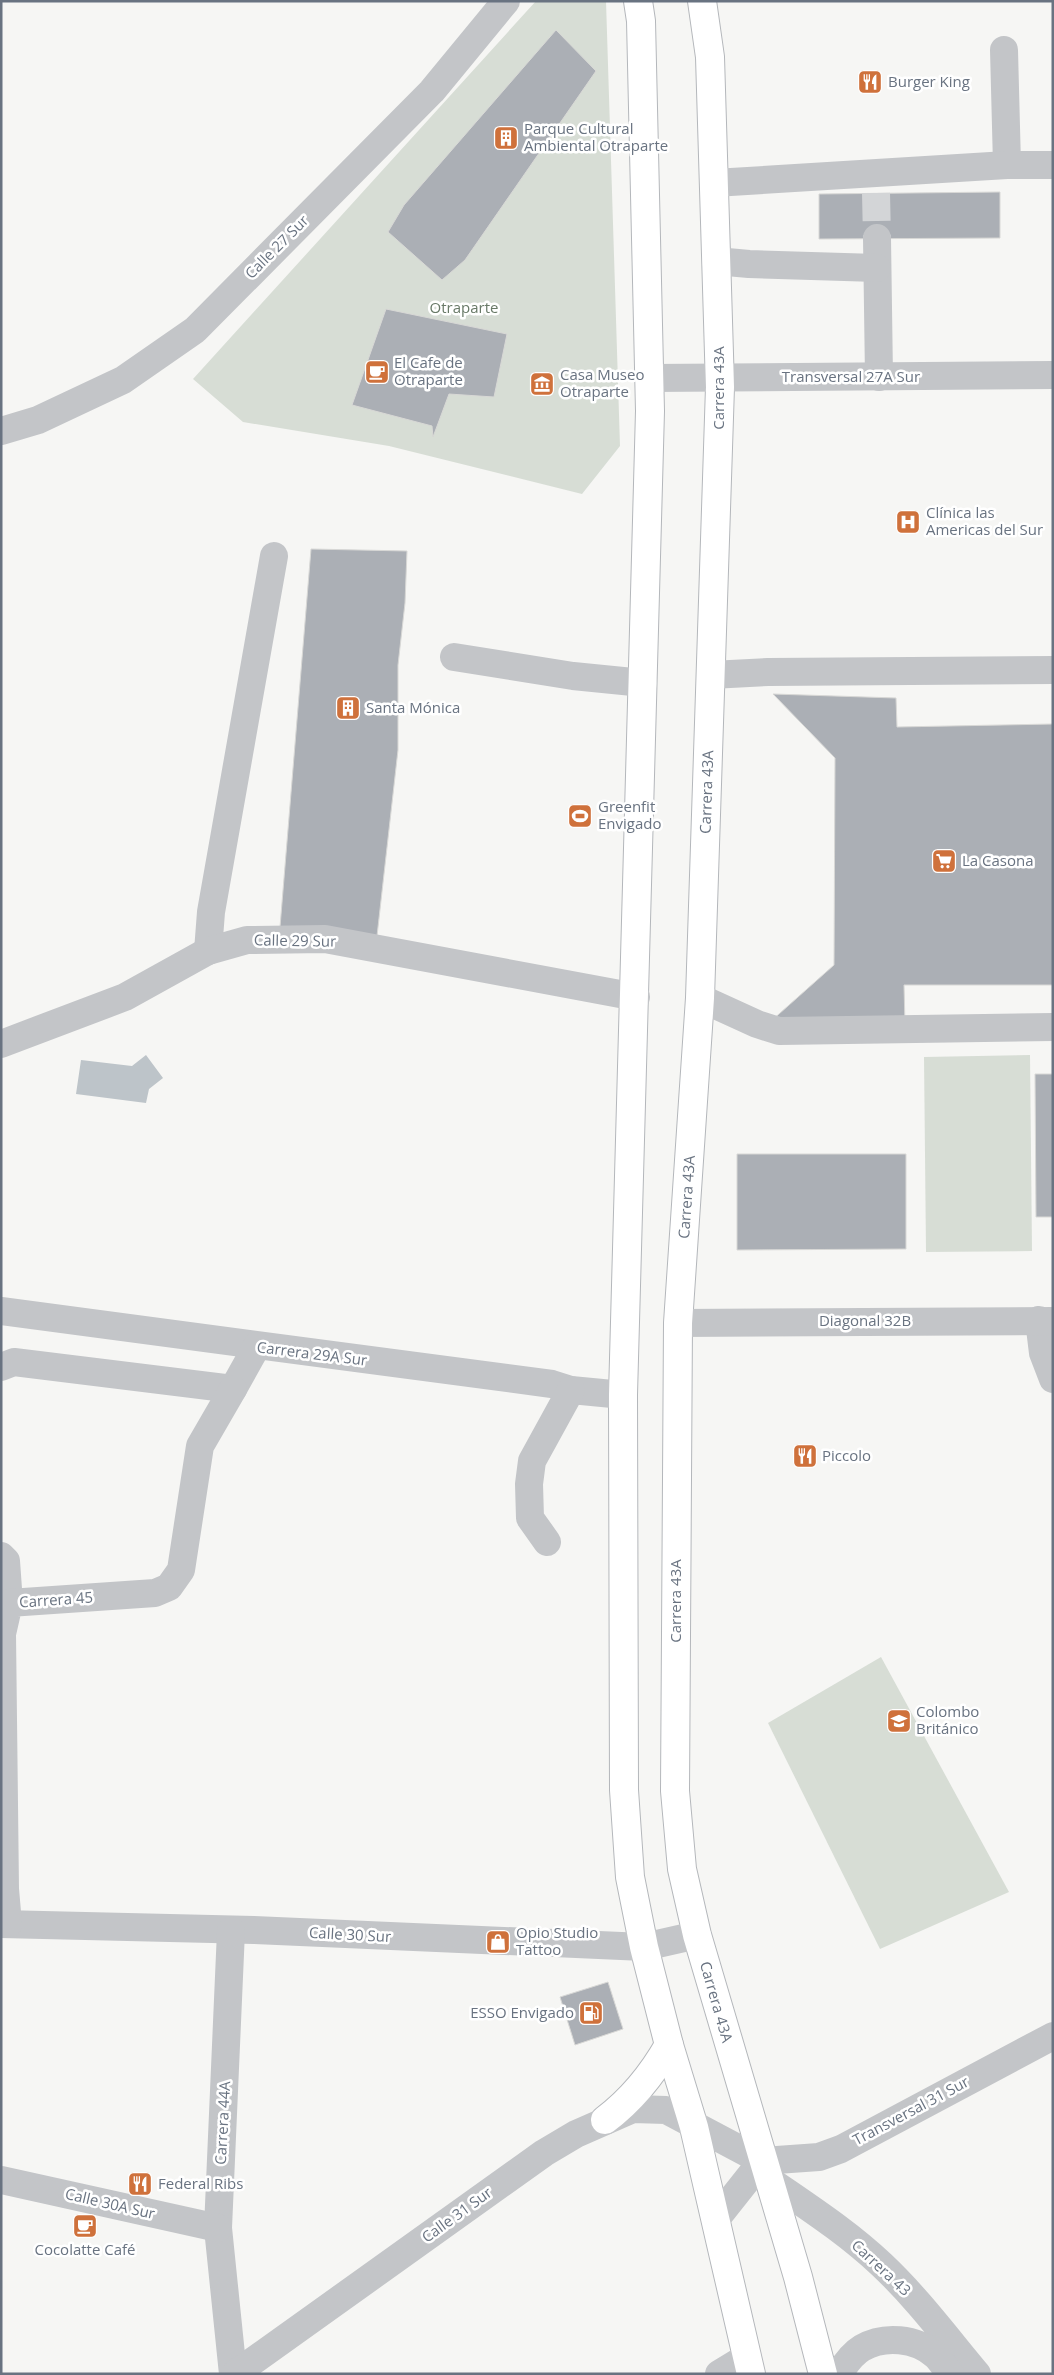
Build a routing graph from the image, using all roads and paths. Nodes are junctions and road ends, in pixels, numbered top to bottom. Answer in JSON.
{"nodes":[{"id":1,"x":506,"y":1,"type":"edge"},
{"id":2,"x":638,"y":1,"type":"edge"},
{"id":3,"x":702,"y":1,"type":"edge"},
{"id":4,"x":1004,"y":50,"type":"dead end"},
{"id":5,"x":1007,"y":165,"type":"junction"},
{"id":6,"x":1053,"y":165,"type":"edge"},
{"id":7,"x":714,"y":182,"type":"junction"},
{"id":8,"x":877,"y":238,"type":"tunnel mouth"},
{"id":9,"x":716,"y":261,"type":"junction"},
{"id":10,"x":877,"y":268,"type":"junction"},
{"id":11,"x":879,"y":376,"type":"junction"},
{"id":12,"x":1053,"y":376,"type":"edge"},
{"id":13,"x":649,"y":378,"type":"junction"},
{"id":14,"x":720,"y":378,"type":"junction"},
{"id":15,"x":1,"y":431,"type":"edge"},
{"id":16,"x":274,"y":556,"type":"dead end"},
{"id":17,"x":454,"y":657,"type":"dead end"},
{"id":18,"x":1053,"y":670,"type":"edge"},
{"id":19,"x":711,"y":674,"type":"junction"},
{"id":20,"x":643,"y":683,"type":"junction"},
{"id":21,"x":208,"y":952,"type":"junction"},
{"id":22,"x":636,"y":997,"type":"junction"},
{"id":23,"x":700,"y":998,"type":"junction"},
{"id":24,"x":1,"y":1022,"type":"edge"},
{"id":25,"x":1053,"y":1027,"type":"edge"},
{"id":26,"x":36,"y":1032,"type":"junction"},
{"id":27,"x":1,"y":1044,"type":"edge"},
{"id":28,"x":1,"y":1311,"type":"edge"},
{"id":29,"x":1046,"y":1320,"type":"edge"},
{"id":30,"x":678,"y":1323,"type":"junction"},
{"id":31,"x":257,"y":1346,"type":"junction"},
{"id":32,"x":1,"y":1367,"type":"edge"},
{"id":33,"x":1053,"y":1379,"type":"edge"},
{"id":34,"x":233,"y":1389,"type":"junction"},
{"id":35,"x":571,"y":1390,"type":"junction"},
{"id":36,"x":623,"y":1395,"type":"junction"},
{"id":37,"x":547,"y":1542,"type":"dead end"},
{"id":38,"x":1,"y":1556,"type":"edge"},
{"id":39,"x":8,"y":1603,"type":"junction"},
{"id":40,"x":1,"y":1634,"type":"edge"},
{"id":41,"x":5,"y":1924,"type":"edge"},
{"id":42,"x":231,"y":1931,"type":"junction"},
{"id":43,"x":697,"y":1934,"type":"junction"},
{"id":44,"x":644,"y":1947,"type":"junction"},
{"id":45,"x":1053,"y":2036,"type":"edge"},
{"id":46,"x":669,"y":2045,"type":"junction"},
{"id":47,"x":605,"y":2120,"type":"junction"},
{"id":48,"x":694,"y":2127,"type":"junction"},
{"id":49,"x":766,"y":2171,"type":"junction"},
{"id":50,"x":1,"y":2180,"type":"edge"},
{"id":51,"x":716,"y":2219,"type":"junction"},
{"id":52,"x":218,"y":2228,"type":"junction"},
{"id":53,"x":749,"y":2365,"type":"edge"},
{"id":54,"x":234,"y":2374,"type":"edge"},
{"id":55,"x":719,"y":2374,"type":"edge"},
{"id":56,"x":823,"y":2374,"type":"edge"},
{"id":57,"x":839,"y":2374,"type":"edge"},
{"id":58,"x":950,"y":2374,"type":"edge"},
{"id":59,"x":977,"y":2374,"type":"edge"}],
"edges":[{"from":1,"to":15,"type":"street","name":"Calle 27 Sur"},
{"from":2,"to":13,"type":"main road"},
{"from":3,"to":7,"type":"main road","name":"Carrera 43A"},
{"from":4,"to":5,"type":"street"},
{"from":5,"to":6,"type":"street"},
{"from":5,"to":7,"type":"street"},
{"from":7,"to":9,"type":"main road","name":"Carrera 43A"},
{"from":8,"to":10,"type":"street"},
{"from":9,"to":10,"type":"street"},
{"from":9,"to":14,"type":"main road","name":"Carrera 43A"},
{"from":10,"to":11,"type":"street"},
{"from":11,"to":12,"type":"street","name":"Transversal 27A Sur"},
{"from":11,"to":14,"type":"street","name":"Transversal 27A Sur"},
{"from":13,"to":14,"type":"street","name":"Transversal 27A Sur"},
{"from":13,"to":20,"type":"main road"},
{"from":14,"to":19,"type":"main road","name":"Carrera 43A"},
{"from":16,"to":21,"type":"street"},
{"from":17,"to":20,"type":"street"},
{"from":18,"to":19,"type":"street"},
{"from":19,"to":23,"type":"main road","name":"Carrera 43A"},
{"from":20,"to":22,"type":"main road"},
{"from":21,"to":22,"type":"street","name":"Calle 29 Sur"},
{"from":21,"to":26,"type":"street","name":"Calle 29 Sur"},
{"from":22,"to":36,"type":"main road"},
{"from":23,"to":25,"type":"street"},
{"from":23,"to":30,"type":"main road","name":"Carrera 43A"},
{"from":24,"to":26,"type":"street"},
{"from":26,"to":27,"type":"street","name":"Calle 29 Sur"},
{"from":28,"to":31,"type":"street","name":"Carrera 29A Sur"},
{"from":29,"to":30,"type":"street","name":"Diagonal 32B"},
{"from":29,"to":33,"type":"street"},
{"from":30,"to":43,"type":"main road","name":"Carrera 43A"},
{"from":31,"to":34,"type":"street"},
{"from":31,"to":35,"type":"street","name":"Carrera 29A Sur"},
{"from":32,"to":34,"type":"street"},
{"from":34,"to":39,"type":"street","name":"Carrera 45"},
{"from":35,"to":36,"type":"street","name":"Carrera 29A Sur"},
{"from":35,"to":37,"type":"street"},
{"from":36,"to":44,"type":"main road"},
{"from":38,"to":39,"type":"street"},
{"from":39,"to":40,"type":"street","name":"Carrera 45"},
{"from":40,"to":41,"type":"street","name":"Carrera 45"},
{"from":41,"to":42,"type":"street","name":"Calle 30 Sur"},
{"from":42,"to":44,"type":"street","name":"Calle 30 Sur"},
{"from":42,"to":52,"type":"street","name":"Carrera 44A"},
{"from":43,"to":44,"type":"street","name":"Calle 30 Sur"},
{"from":43,"to":49,"type":"main road","name":"Carrera 43A"},
{"from":44,"to":46,"type":"main road"},
{"from":45,"to":49,"type":"street","name":"Transversal 31 Sur"},
{"from":46,"to":47,"type":"main road"},
{"from":46,"to":48,"type":"main road"},
{"from":47,"to":48,"type":"street","name":"Calle 31 Sur"},
{"from":47,"to":54,"type":"street","name":"Calle 31 Sur"},
{"from":48,"to":49,"type":"street"},
{"from":48,"to":51,"type":"main road"},
{"from":49,"to":51,"type":"street"},
{"from":49,"to":56,"type":"main road","name":"Carrera 43A"},
{"from":49,"to":59,"type":"street","name":"Carrera 43"},
{"from":50,"to":52,"type":"street","name":"Calle 30A Sur"},
{"from":51,"to":53,"type":"main road"},
{"from":52,"to":54,"type":"street","name":"Carrera 44A"},
{"from":53,"to":55,"type":"street"},
{"from":57,"to":58,"type":"street"}]}
